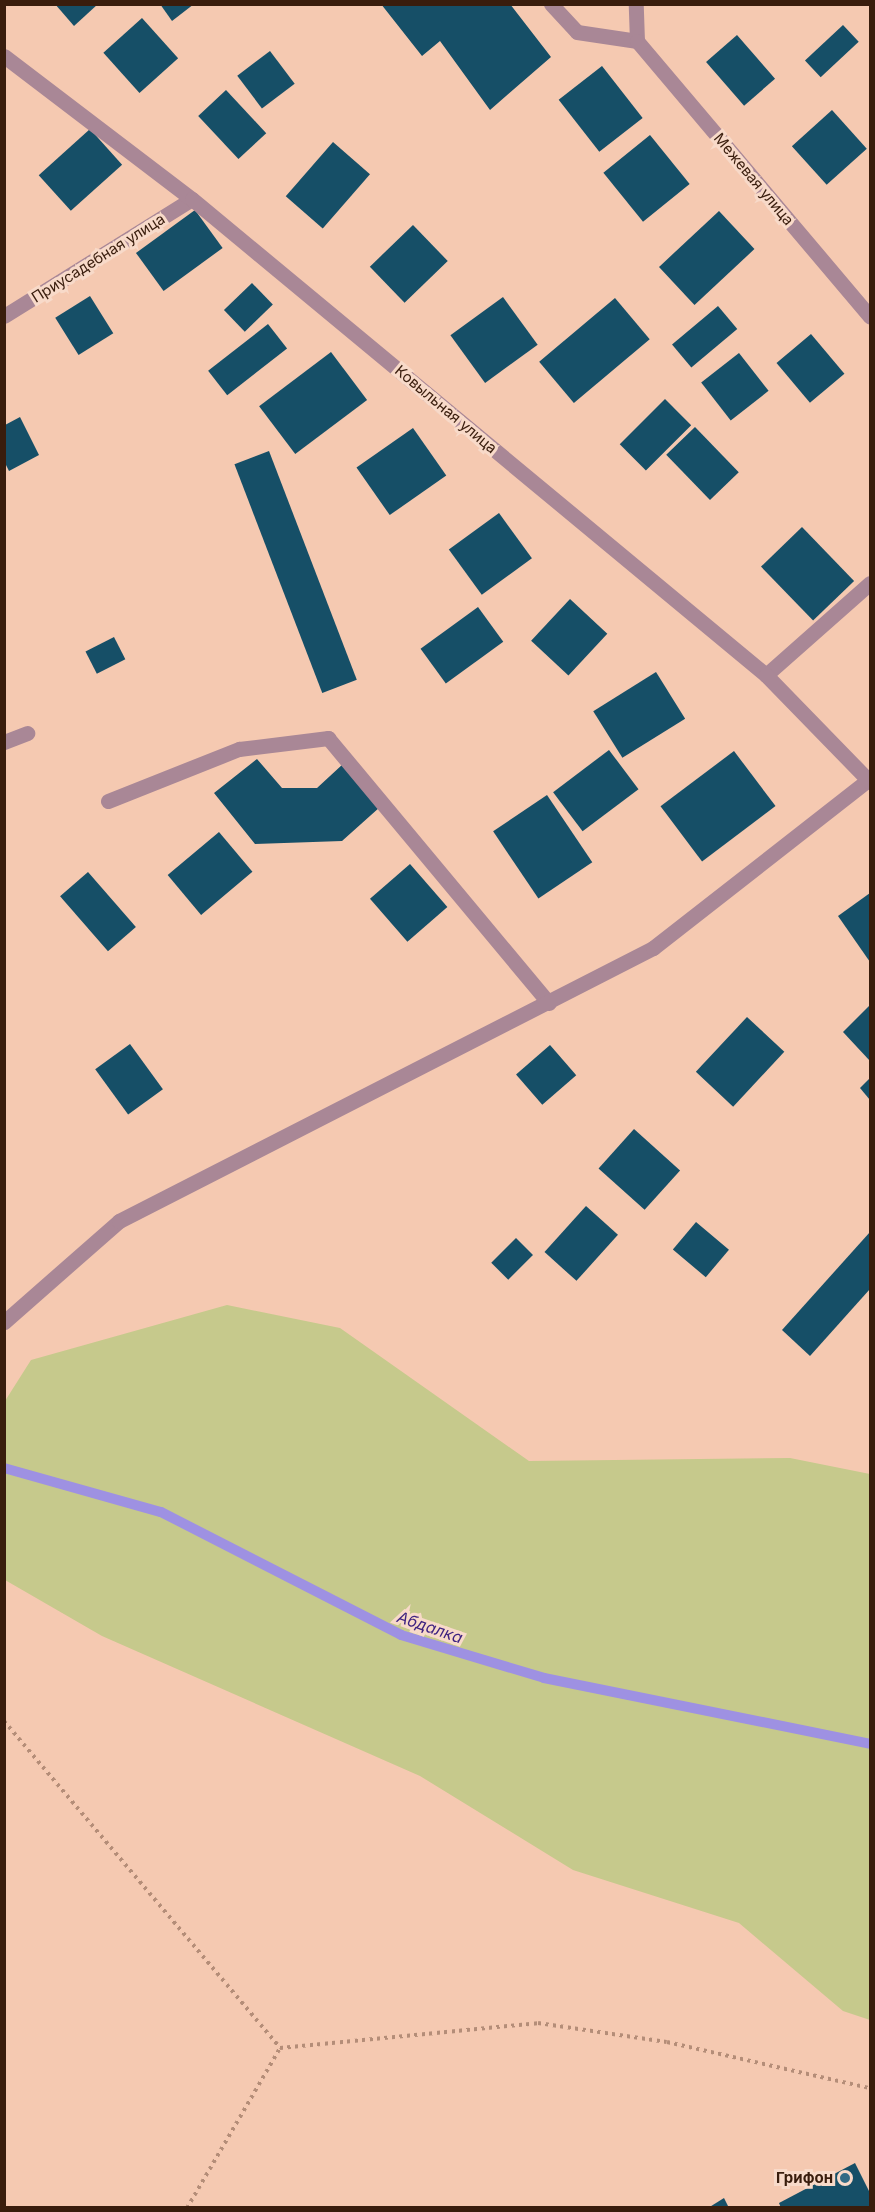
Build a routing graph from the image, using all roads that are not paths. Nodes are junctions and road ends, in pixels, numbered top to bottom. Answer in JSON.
{"nodes":[{"id":1,"x":551,"y":4,"type":"edge"},
{"id":2,"x":636,"y":4,"type":"edge"},
{"id":3,"x":637,"y":41,"type":"junction"},
{"id":4,"x":4,"y":56,"type":"edge"},
{"id":5,"x":192,"y":199,"type":"junction"},
{"id":6,"x":4,"y":316,"type":"edge"},
{"id":7,"x":870,"y":316,"type":"edge"},
{"id":8,"x":870,"y":583,"type":"edge"},
{"id":9,"x":766,"y":675,"type":"junction"},
{"id":10,"x":27,"y":733,"type":"dead end"},
{"id":11,"x":4,"y":741,"type":"edge"},
{"id":12,"x":869,"y":781,"type":"edge"},
{"id":13,"x":108,"y":801,"type":"dead end"},
{"id":14,"x":549,"y":1003,"type":"junction"},
{"id":15,"x":4,"y":1322,"type":"edge"}],
"edges":[{"from":1,"to":3,"type":"street"},
{"from":2,"to":3,"type":"street"},
{"from":3,"to":7,"type":"street","name":"Межевая улица"},
{"from":4,"to":5,"type":"street","name":"Ковыльная улица"},
{"from":5,"to":6,"type":"street","name":"Приусадебная улица"},
{"from":5,"to":9,"type":"street","name":"Ковыльная улица"},
{"from":8,"to":9,"type":"street"},
{"from":9,"to":12,"type":"street","name":"Ковыльная улица"},
{"from":10,"to":11,"type":"street"},
{"from":12,"to":14,"type":"street"},
{"from":13,"to":14,"type":"street"},
{"from":14,"to":15,"type":"street"}]}
